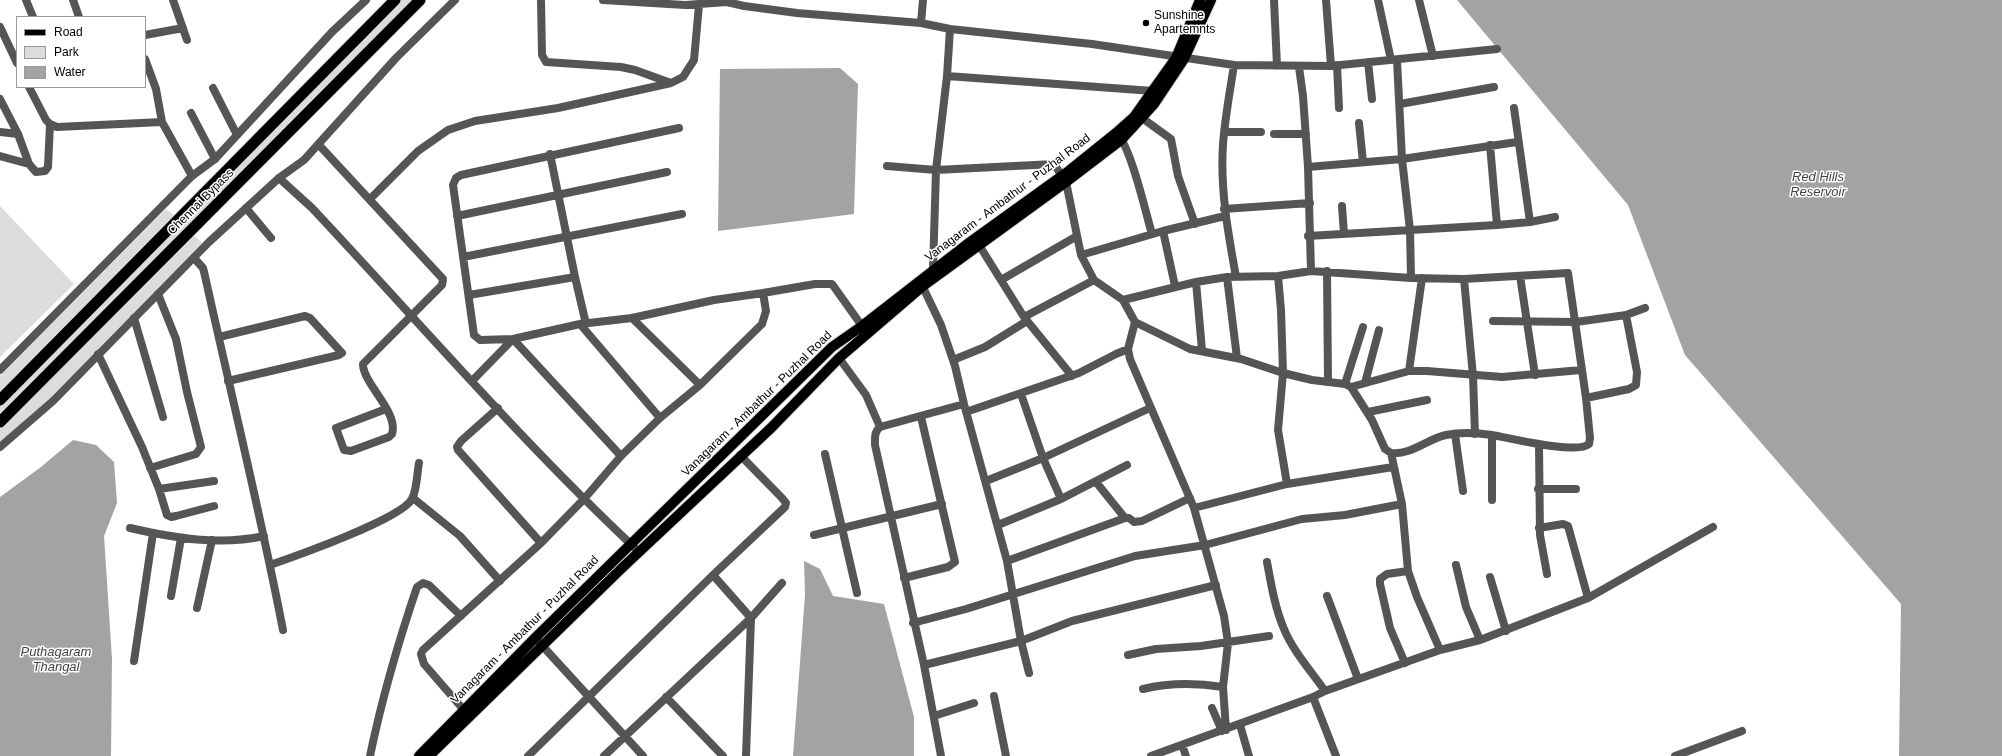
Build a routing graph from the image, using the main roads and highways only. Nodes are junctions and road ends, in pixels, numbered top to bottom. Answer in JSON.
{"nodes":[{"id":1,"x":395,"y":0,"type":"edge"},
{"id":2,"x":420,"y":0,"type":"edge"},
{"id":3,"x":1200,"y":0,"type":"edge"},
{"id":4,"x":1211,"y":0,"type":"edge"},
{"id":5,"x":1180,"y":58,"type":"junction"},
{"id":6,"x":1119,"y":136,"type":"junction"},
{"id":7,"x":1064,"y":179,"type":"junction"},
{"id":8,"x":921,"y":283,"type":"junction"},
{"id":9,"x":0,"y":400,"type":"edge"},
{"id":10,"x":0,"y":422,"type":"edge"},
{"id":11,"x":419,"y":756,"type":"edge"},
{"id":12,"x":429,"y":756,"type":"edge"}],
"edges":[{"from":1,"to":9,"type":"highway","name":"Chennai Bypass"},
{"from":2,"to":10,"type":"highway","name":"Chennai Bypass"},
{"from":3,"to":5,"type":"main road","name":"Vanagaram - Ambathur - Puzhal Road"},
{"from":4,"to":5,"type":"main road"},
{"from":5,"to":6,"type":"main road","name":"Vanagaram - Ambathur - Puzhal Road"},
{"from":5,"to":6,"type":"main road"},
{"from":6,"to":7,"type":"main road","name":"Vanagaram - Ambathur - Puzhal Road"},
{"from":7,"to":8,"type":"main road"},
{"from":7,"to":8,"type":"main road","name":"Vanagaram - Ambathur - Puzhal Road"},
{"from":8,"to":11,"type":"main road","name":"Vanagaram - Ambathur - Puzhal Road"},
{"from":8,"to":12,"type":"main road"}]}
